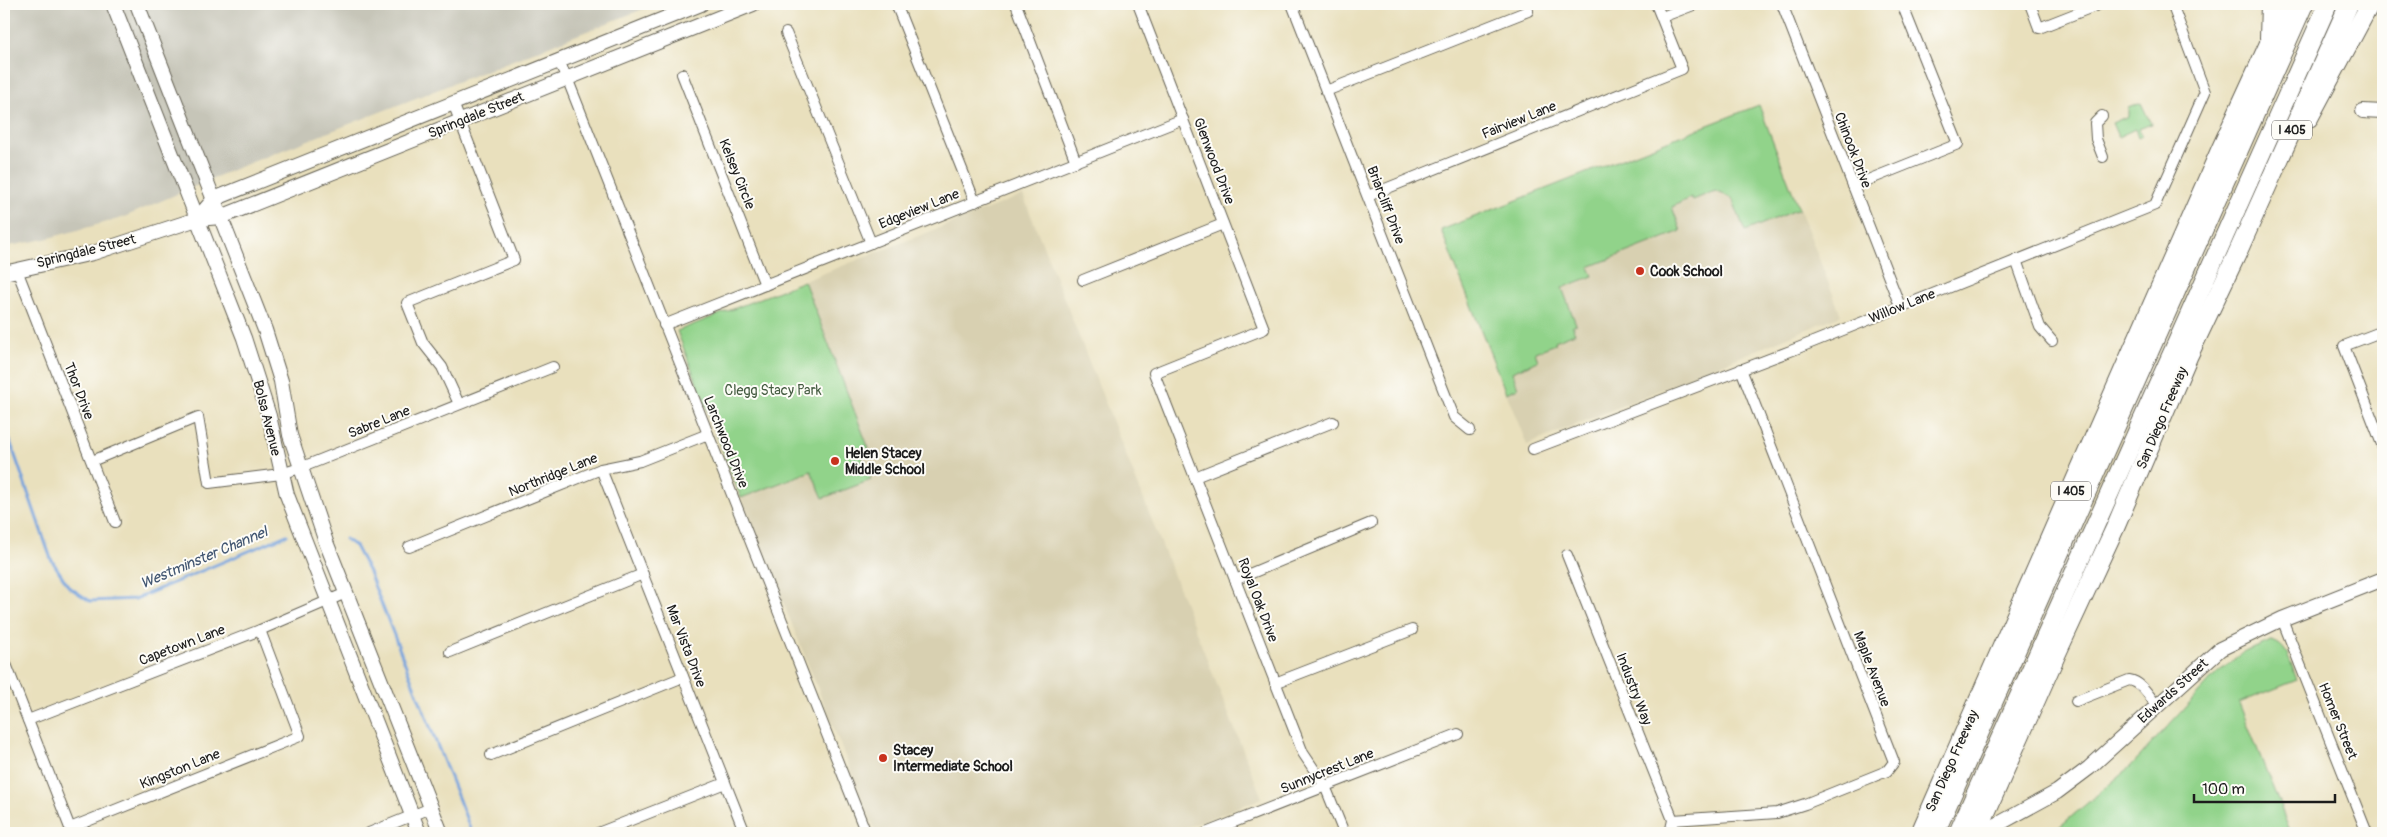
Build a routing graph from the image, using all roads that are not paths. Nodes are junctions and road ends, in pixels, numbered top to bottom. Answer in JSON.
{"nodes":[{"id":1,"x":113,"y":4,"type":"edge"},
{"id":2,"x":137,"y":4,"type":"edge"},
{"id":3,"x":702,"y":4,"type":"edge"},
{"id":4,"x":753,"y":4,"type":"edge"},
{"id":5,"x":896,"y":4,"type":"edge"},
{"id":6,"x":1016,"y":4,"type":"edge"},
{"id":7,"x":1138,"y":4,"type":"edge"},
{"id":8,"x":1292,"y":4,"type":"edge"},
{"id":9,"x":1656,"y":4,"type":"edge"},
{"id":10,"x":1696,"y":4,"type":"edge"},
{"id":11,"x":1782,"y":4,"type":"edge"},
{"id":12,"x":1902,"y":4,"type":"edge"},
{"id":13,"x":2030,"y":4,"type":"edge"},
{"id":14,"x":2100,"y":4,"type":"edge"},
{"id":15,"x":2172,"y":4,"type":"edge"},
{"id":16,"x":2270,"y":4,"type":"edge"},
{"id":17,"x":2287,"y":4,"type":"edge"},
{"id":18,"x":2304,"y":4,"type":"edge"},
{"id":19,"x":2328,"y":4,"type":"edge"},
{"id":20,"x":2348,"y":4,"type":"edge"},
{"id":21,"x":2370,"y":4,"type":"edge"},
{"id":22,"x":1528,"y":10,"type":"dead end"},
{"id":23,"x":1662,"y":17,"type":"junction"},
{"id":24,"x":786,"y":33,"type":"dead end"},
{"id":25,"x":2268,"y":48,"type":"junction"},
{"id":26,"x":559,"y":62,"type":"junction"},
{"id":27,"x":682,"y":74,"type":"dead end"},
{"id":28,"x":567,"y":78,"type":"junction"},
{"id":29,"x":1326,"y":91,"type":"junction"},
{"id":30,"x":453,"y":103,"type":"junction"},
{"id":31,"x":2363,"y":112,"type":"dead end"},
{"id":32,"x":2383,"y":112,"type":"edge"},
{"id":33,"x":2102,"y":116,"type":"dead end"},
{"id":34,"x":1183,"y":119,"type":"junction"},
{"id":35,"x":460,"y":121,"type":"junction"},
{"id":36,"x":2103,"y":157,"type":"dead end"},
{"id":37,"x":1076,"y":162,"type":"junction"},
{"id":38,"x":1852,"y":186,"type":"junction"},
{"id":39,"x":1368,"y":196,"type":"junction"},
{"id":40,"x":214,"y":199,"type":"junction"},
{"id":41,"x":975,"y":202,"type":"junction"},
{"id":42,"x":221,"y":217,"type":"junction"},
{"id":43,"x":197,"y":219,"type":"junction"},
{"id":44,"x":1223,"y":224,"type":"junction"},
{"id":45,"x":871,"y":243,"type":"junction"},
{"id":46,"x":2236,"y":256,"type":"junction"},
{"id":47,"x":2016,"y":260,"type":"junction"},
{"id":48,"x":10,"y":271,"type":"edge"},
{"id":49,"x":1083,"y":280,"type":"dead end"},
{"id":50,"x":765,"y":285,"type":"junction"},
{"id":51,"x":1900,"y":306,"type":"junction"},
{"id":52,"x":664,"y":325,"type":"junction"},
{"id":53,"x":2383,"y":331,"type":"edge"},
{"id":54,"x":2052,"y":342,"type":"dead end"},
{"id":55,"x":553,"y":367,"type":"dead end"},
{"id":56,"x":1741,"y":369,"type":"junction"},
{"id":57,"x":1154,"y":373,"type":"joint"},
{"id":58,"x":459,"y":404,"type":"junction"},
{"id":59,"x":1333,"y":422,"type":"dead end"},
{"id":60,"x":1470,"y":430,"type":"dead end"},
{"id":61,"x":708,"y":434,"type":"junction"},
{"id":62,"x":2383,"y":447,"type":"edge"},
{"id":63,"x":1533,"y":448,"type":"dead end"},
{"id":64,"x":92,"y":461,"type":"junction"},
{"id":65,"x":300,"y":468,"type":"junction"},
{"id":66,"x":602,"y":469,"type":"junction"},
{"id":67,"x":281,"y":474,"type":"junction"},
{"id":68,"x":1195,"y":478,"type":"junction"},
{"id":69,"x":116,"y":522,"type":"dead end"},
{"id":70,"x":1371,"y":523,"type":"dead end"},
{"id":71,"x":409,"y":547,"type":"dead end"},
{"id":72,"x":1567,"y":555,"type":"dead end"},
{"id":73,"x":643,"y":574,"type":"junction"},
{"id":74,"x":2383,"y":579,"type":"edge"},
{"id":75,"x":1235,"y":580,"type":"junction"},
{"id":76,"x":346,"y":593,"type":"junction"},
{"id":77,"x":328,"y":601,"type":"junction"},
{"id":78,"x":2282,"y":619,"type":"junction"},
{"id":79,"x":260,"y":630,"type":"junction"},
{"id":80,"x":1412,"y":630,"type":"dead end"},
{"id":81,"x":450,"y":652,"type":"dead end"},
{"id":82,"x":4,"y":659,"type":"edge"},
{"id":83,"x":684,"y":677,"type":"junction"},
{"id":84,"x":1275,"y":683,"type":"junction"},
{"id":85,"x":2076,"y":701,"type":"dead end"},
{"id":86,"x":2157,"y":706,"type":"junction"},
{"id":87,"x":28,"y":720,"type":"junction"},
{"id":88,"x":1458,"y":734,"type":"dead end"},
{"id":89,"x":490,"y":755,"type":"dead end"},
{"id":90,"x":725,"y":783,"type":"junction"},
{"id":91,"x":1325,"y":786,"type":"junction"},
{"id":92,"x":431,"y":808,"type":"junction"},
{"id":93,"x":413,"y":816,"type":"junction"},
{"id":94,"x":1673,"y":820,"type":"junction"},
{"id":95,"x":1220,"y":831,"type":"edge"},
{"id":96,"x":369,"y":833,"type":"edge"},
{"id":97,"x":420,"y":833,"type":"edge"},
{"id":98,"x":441,"y":833,"type":"edge"},
{"id":99,"x":598,"y":833,"type":"edge"},
{"id":100,"x":745,"y":833,"type":"edge"},
{"id":101,"x":866,"y":833,"type":"edge"},
{"id":102,"x":1206,"y":833,"type":"edge"},
{"id":103,"x":1344,"y":833,"type":"edge"},
{"id":104,"x":1670,"y":833,"type":"edge"},
{"id":105,"x":1920,"y":833,"type":"edge"},
{"id":106,"x":1935,"y":833,"type":"edge"},
{"id":107,"x":1958,"y":833,"type":"edge"},
{"id":108,"x":1977,"y":833,"type":"edge"},
{"id":109,"x":1982,"y":833,"type":"edge"},
{"id":110,"x":2367,"y":833,"type":"edge"}],
"edges":[{"from":1,"to":43,"type":"main road","name":"Bolsa Avenue"},
{"from":2,"to":40,"type":"main road","name":"Bolsa Avenue"},
{"from":3,"to":26,"type":"main road","name":"Springdale Street"},
{"from":4,"to":28,"type":"main road","name":"Springdale Street"},
{"from":5,"to":41,"type":"street"},
{"from":6,"to":37,"type":"street"},
{"from":7,"to":34,"type":"street","name":"Glenwood Drive"},
{"from":8,"to":29,"type":"street","name":"Briarcliff Drive"},
{"from":9,"to":23,"type":"street"},
{"from":10,"to":23,"type":"street"},
{"from":11,"to":38,"type":"street","name":"Chinook Drive"},
{"from":12,"to":38,"type":"street"},
{"from":13,"to":14,"type":"street"},
{"from":15,"to":47,"type":"street","name":"Willow Lane"},
{"from":16,"to":25,"type":"highway"},
{"from":17,"to":25,"type":"highway","name":"San Diego Freeway","number":"I 405"},
{"from":18,"to":106,"type":"highway"},
{"from":19,"to":107,"type":"highway"},
{"from":20,"to":46,"type":"highway","name":"San Diego Freeway","number":"I 405"},
{"from":21,"to":46,"type":"highway"},
{"from":22,"to":29,"type":"street"},
{"from":23,"to":39,"type":"street","name":"Fairview Lane"},
{"from":24,"to":45,"type":"street"},
{"from":25,"to":105,"type":"highway","name":"San Diego Freeway","number":"I 405"},
{"from":26,"to":28,"type":"street","name":"Larchwood Drive"},
{"from":26,"to":30,"type":"main road","name":"Springdale Street"},
{"from":27,"to":50,"type":"street","name":"Kelsey Circle"},
{"from":28,"to":35,"type":"main road","name":"Springdale Street"},
{"from":28,"to":52,"type":"street","name":"Larchwood Drive"},
{"from":29,"to":39,"type":"street","name":"Briarcliff Drive"},
{"from":30,"to":35,"type":"street"},
{"from":30,"to":40,"type":"main road","name":"Springdale Street"},
{"from":31,"to":32,"type":"main road"},
{"from":33,"to":36,"type":"street"},
{"from":34,"to":37,"type":"street","name":"Edgeview Lane"},
{"from":34,"to":44,"type":"street","name":"Glenwood Drive"},
{"from":35,"to":42,"type":"main road","name":"Springdale Street"},
{"from":35,"to":58,"type":"street"},
{"from":37,"to":41,"type":"street","name":"Edgeview Lane"},
{"from":38,"to":51,"type":"street","name":"Chinook Drive"},
{"from":39,"to":60,"type":"street","name":"Briarcliff Drive"},
{"from":40,"to":42,"type":"main road","name":"Bolsa Avenue"},
{"from":40,"to":43,"type":"main road","name":"Springdale Street"},
{"from":41,"to":45,"type":"street","name":"Edgeview Lane"},
{"from":42,"to":43,"type":"main road","name":"Springdale Street"},
{"from":42,"to":65,"type":"main road","name":"Bolsa Avenue"},
{"from":43,"to":48,"type":"main road","name":"Springdale Street"},
{"from":43,"to":67,"type":"main road","name":"Bolsa Avenue"},
{"from":44,"to":49,"type":"street"},
{"from":44,"to":57,"type":"street","name":"Glenwood Drive"},
{"from":45,"to":50,"type":"street","name":"Edgeview Lane"},
{"from":46,"to":108,"type":"highway","name":"San Diego Freeway","number":"I 405"},
{"from":47,"to":51,"type":"street","name":"Willow Lane"},
{"from":47,"to":54,"type":"street"},
{"from":48,"to":64,"type":"street","name":"Thor Drive"},
{"from":50,"to":52,"type":"street","name":"Edgeview Lane"},
{"from":51,"to":56,"type":"street","name":"Willow Lane"},
{"from":52,"to":61,"type":"street","name":"Larchwood Drive"},
{"from":53,"to":62,"type":"street"},
{"from":55,"to":58,"type":"street","name":"Sabre Lane"},
{"from":56,"to":63,"type":"street","name":"Willow Lane"},
{"from":56,"to":94,"type":"street","name":"Maple Avenue"},
{"from":57,"to":68,"type":"street","name":"Royal Oak Drive"},
{"from":58,"to":65,"type":"street","name":"Sabre Lane"},
{"from":59,"to":68,"type":"street"},
{"from":61,"to":66,"type":"street","name":"Northridge Lane"},
{"from":61,"to":101,"type":"street","name":"Larchwood Drive"},
{"from":64,"to":67,"type":"street","name":"Sabre Lane"},
{"from":64,"to":69,"type":"street","name":"Thor Drive"},
{"from":65,"to":67,"type":"street","name":"Sabre Lane"},
{"from":65,"to":76,"type":"main road","name":"Bolsa Avenue"},
{"from":66,"to":71,"type":"street","name":"Northridge Lane"},
{"from":66,"to":73,"type":"street","name":"Mar Vista Drive"},
{"from":67,"to":77,"type":"main road","name":"Bolsa Avenue"},
{"from":68,"to":75,"type":"street","name":"Royal Oak Drive"},
{"from":70,"to":75,"type":"street"},
{"from":72,"to":94,"type":"street","name":"Industry Way"},
{"from":73,"to":81,"type":"street"},
{"from":73,"to":83,"type":"street","name":"Mar Vista Drive"},
{"from":74,"to":78,"type":"main road","name":"Edwards Street"},
{"from":75,"to":84,"type":"street","name":"Royal Oak Drive"},
{"from":76,"to":77,"type":"street","name":"Capetown Lane"},
{"from":76,"to":92,"type":"main road","name":"Bolsa Avenue"},
{"from":77,"to":79,"type":"street","name":"Capetown Lane"},
{"from":77,"to":93,"type":"main road","name":"Bolsa Avenue"},
{"from":78,"to":86,"type":"main road","name":"Edwards Street"},
{"from":78,"to":110,"type":"street","name":"Homer Street"},
{"from":79,"to":87,"type":"street","name":"Capetown Lane"},
{"from":79,"to":87,"type":"street","name":"Kingston Lane"},
{"from":80,"to":84,"type":"street"},
{"from":82,"to":87,"type":"street"},
{"from":83,"to":89,"type":"street"},
{"from":83,"to":90,"type":"street","name":"Mar Vista Drive"},
{"from":84,"to":91,"type":"street","name":"Royal Oak Drive"},
{"from":85,"to":86,"type":"street"},
{"from":86,"to":109,"type":"main road","name":"Edwards Street"},
{"from":88,"to":91,"type":"street","name":"Sunnycrest Lane"},
{"from":90,"to":99,"type":"street"},
{"from":90,"to":100,"type":"street","name":"Mar Vista Drive"},
{"from":91,"to":95,"type":"street","name":"Sunnycrest Lane"},
{"from":91,"to":103,"type":"street","name":"Royal Oak Drive"},
{"from":92,"to":93,"type":"street"},
{"from":92,"to":98,"type":"main road","name":"Bolsa Avenue"},
{"from":93,"to":96,"type":"street"},
{"from":93,"to":97,"type":"main road","name":"Bolsa Avenue"},
{"from":94,"to":104,"type":"street"},
{"from":95,"to":102,"type":"street","name":"Sunnycrest Lane"}]}
